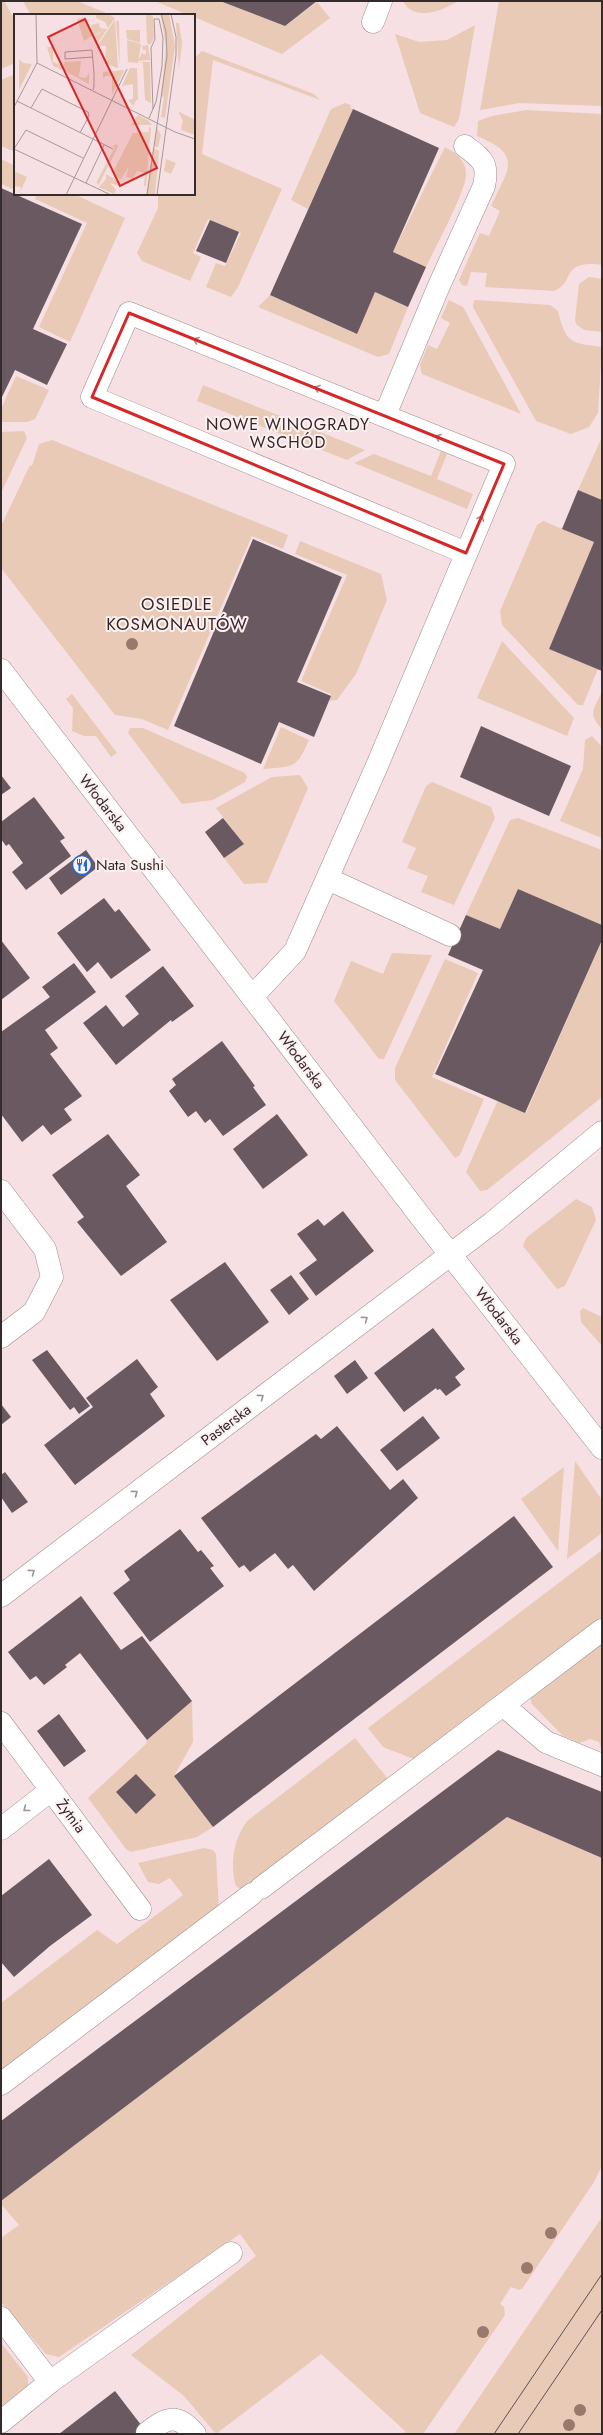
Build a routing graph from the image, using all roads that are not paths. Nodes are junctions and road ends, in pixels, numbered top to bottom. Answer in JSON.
{"nodes":[{"id":1,"x":381,"y":1,"type":"edge"},
{"id":2,"x":373,"y":22,"type":"dead end"},
{"id":3,"x":465,"y":146,"type":"dead end"},
{"id":4,"x":384,"y":415,"type":"junction"},
{"id":5,"x":466,"y":553,"type":"junction"},
{"id":6,"x":1,"y":670,"type":"edge"},
{"id":7,"x":328,"y":879,"type":"junction"},
{"id":8,"x":450,"y":935,"type":"dead end"},
{"id":9,"x":252,"y":997,"type":"junction"},
{"id":10,"x":602,"y":1132,"type":"edge"},
{"id":11,"x":1,"y":1192,"type":"edge"},
{"id":12,"x":450,"y":1254,"type":"junction"},
{"id":13,"x":1,"y":1337,"type":"edge"},
{"id":14,"x":602,"y":1448,"type":"edge"},
{"id":15,"x":1,"y":1596,"type":"edge"},
{"id":16,"x":602,"y":1630,"type":"edge"},
{"id":17,"x":503,"y":1705,"type":"junction"},
{"id":18,"x":1,"y":1723,"type":"edge"},
{"id":19,"x":602,"y":1765,"type":"edge"},
{"id":20,"x":51,"y":1790,"type":"junction"},
{"id":21,"x":1,"y":1829,"type":"edge"},
{"id":22,"x":140,"y":1909,"type":"dead end"},
{"id":23,"x":1,"y":2084,"type":"edge"},
{"id":24,"x":231,"y":2254,"type":"dead end"},
{"id":25,"x":1,"y":2318,"type":"edge"},
{"id":26,"x":50,"y":2382,"type":"junction"},
{"id":27,"x":1,"y":2422,"type":"edge"},
{"id":28,"x":147,"y":2433,"type":"dead end"},
{"id":29,"x":195,"y":2434,"type":"edge"}],
"edges":[{"from":1,"to":2,"type":"street"},
{"from":3,"to":4,"type":"street"},
{"from":5,"to":4,"type":"street","one_way":true},
{"from":4,"to":5,"type":"street","one_way":true},
{"from":5,"to":7,"type":"street"},
{"from":6,"to":9,"type":"street","name":"Włodarska"},
{"from":7,"to":8,"type":"street"},
{"from":7,"to":9,"type":"street"},
{"from":9,"to":12,"type":"street","name":"Włodarska"},
{"from":10,"to":12,"type":"street","name":"Pasterska"},
{"from":11,"to":13,"type":"street"},
{"from":12,"to":14,"type":"street","name":"Włodarska"},
{"from":15,"to":12,"type":"street","name":"Pasterska","one_way":true},
{"from":16,"to":17,"type":"street"},
{"from":17,"to":19,"type":"street"},
{"from":17,"to":23,"type":"street"},
{"from":18,"to":20,"type":"street","name":"Żytnia"},
{"from":20,"to":21,"type":"street","one_way":true},
{"from":20,"to":22,"type":"street","name":"Żytnia"},
{"from":24,"to":26,"type":"street"},
{"from":25,"to":26,"type":"street"},
{"from":26,"to":27,"type":"street"},
{"from":28,"to":29,"type":"street"}]}
